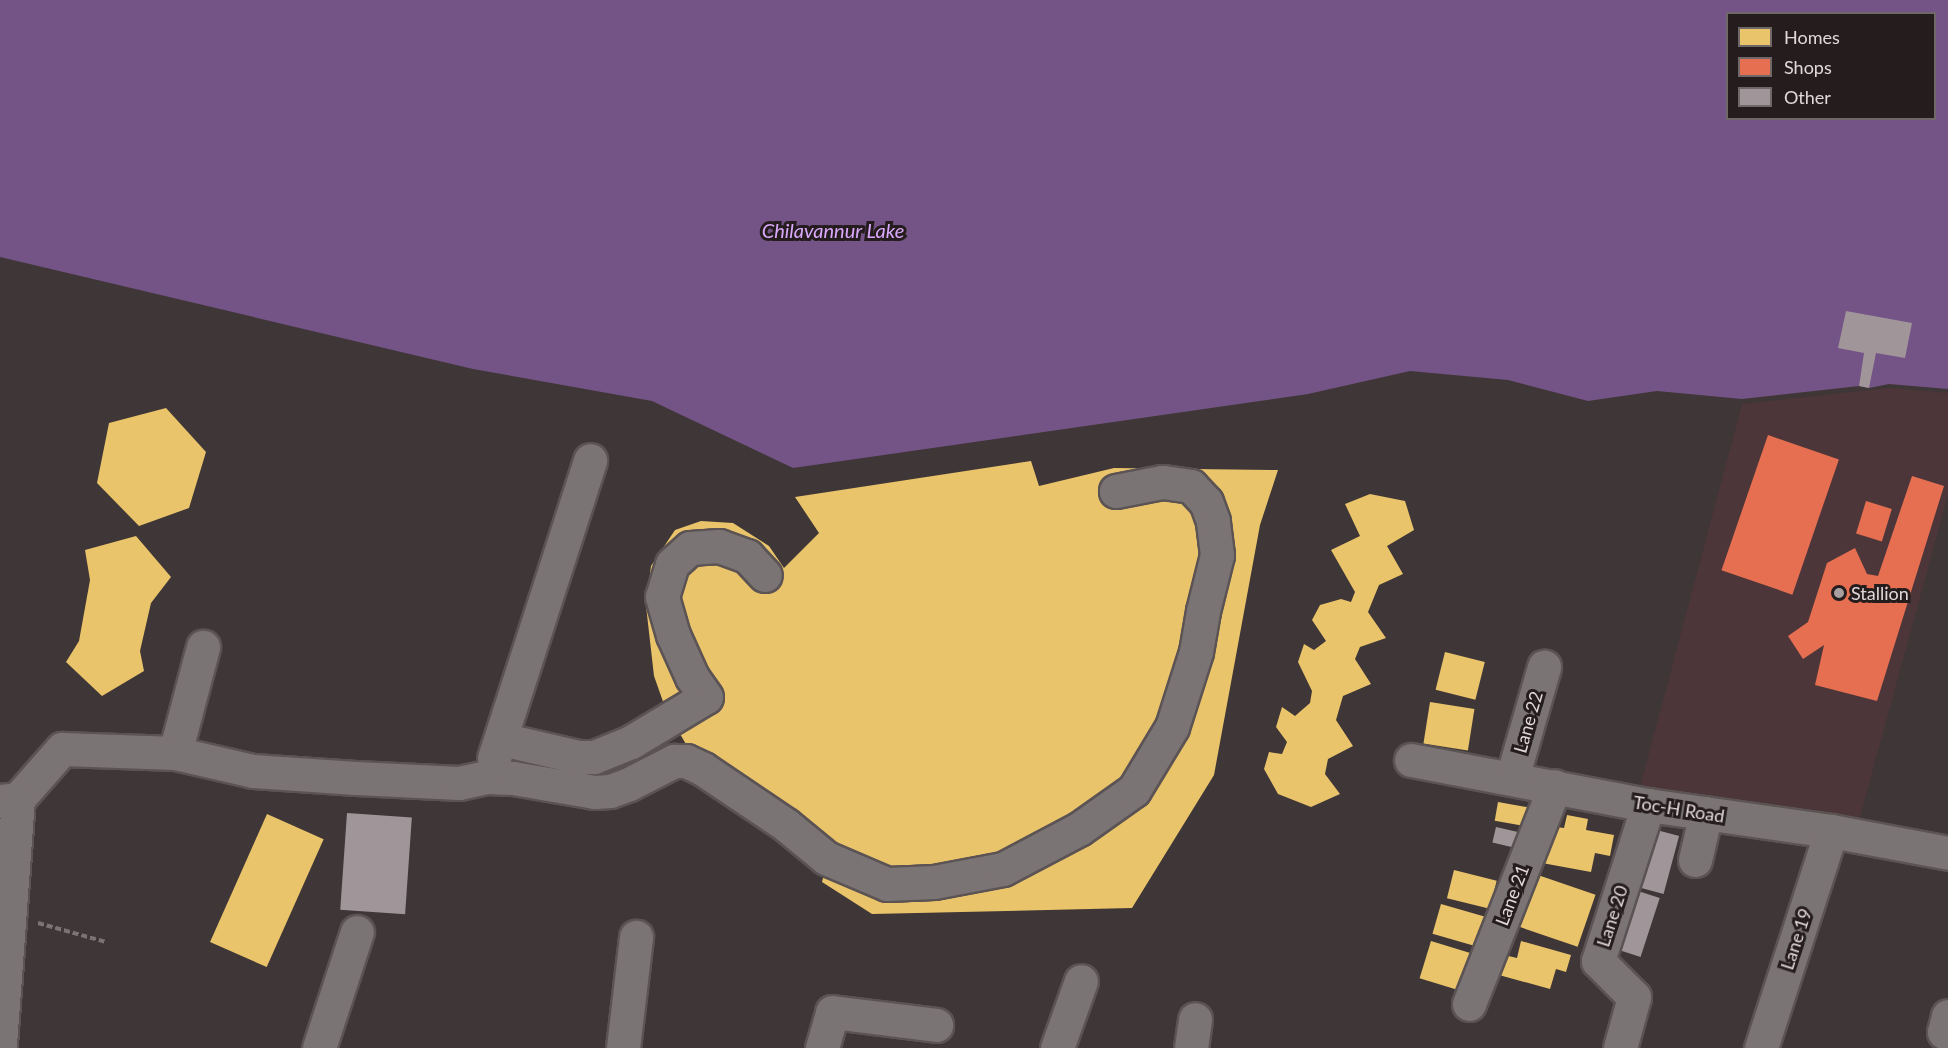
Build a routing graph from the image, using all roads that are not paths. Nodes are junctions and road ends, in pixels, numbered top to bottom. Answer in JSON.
{"nodes":[{"id":1,"x":590,"y":460,"type":"dead end"},
{"id":2,"x":1116,"y":491,"type":"dead end"},
{"id":3,"x":765,"y":575,"type":"dead end"},
{"id":4,"x":203,"y":647,"type":"dead end"},
{"id":5,"x":1544,"y":667,"type":"dead end"},
{"id":6,"x":501,"y":739,"type":"junction"},
{"id":7,"x":175,"y":753,"type":"junction"},
{"id":8,"x":1411,"y":760,"type":"dead end"},
{"id":9,"x":487,"y":777,"type":"junction"},
{"id":10,"x":1512,"y":778,"type":"junction"},
{"id":11,"x":1555,"y":786,"type":"junction"},
{"id":12,"x":9,"y":800,"type":"edge"},
{"id":13,"x":1648,"y":805,"type":"junction"},
{"id":14,"x":1706,"y":813,"type":"junction"},
{"id":15,"x":1831,"y":831,"type":"junction"},
{"id":16,"x":1948,"y":853,"type":"edge"},
{"id":17,"x":1695,"y":860,"type":"dead end"},
{"id":18,"x":357,"y":932,"type":"dead end"},
{"id":19,"x":636,"y":937,"type":"dead end"},
{"id":20,"x":1081,"y":981,"type":"dead end"},
{"id":21,"x":1469,"y":1004,"type":"dead end"},
{"id":22,"x":1948,"y":1016,"type":"edge"},
{"id":23,"x":936,"y":1025,"type":"dead end"},
{"id":24,"x":1948,"y":1033,"type":"edge"},
{"id":25,"x":0,"y":1044,"type":"edge"},
{"id":26,"x":319,"y":1048,"type":"edge"},
{"id":27,"x":623,"y":1048,"type":"edge"},
{"id":28,"x":822,"y":1048,"type":"edge"},
{"id":29,"x":1057,"y":1048,"type":"edge"},
{"id":30,"x":1620,"y":1048,"type":"edge"},
{"id":31,"x":1761,"y":1048,"type":"edge"}],
"edges":[{"from":1,"to":6,"type":"street"},
{"from":2,"to":9,"type":"street"},
{"from":3,"to":6,"type":"street"},
{"from":4,"to":7,"type":"street"},
{"from":5,"to":10,"type":"street","name":"Lane 22"},
{"from":6,"to":9,"type":"street"},
{"from":7,"to":9,"type":"street"},
{"from":7,"to":12,"type":"street"},
{"from":8,"to":10,"type":"street","name":"Toc-H Road"},
{"from":10,"to":11,"type":"street","name":"Toc-H Road"},
{"from":11,"to":13,"type":"street","name":"Toc-H Road"},
{"from":11,"to":21,"type":"street","name":"Lane 21"},
{"from":12,"to":25,"type":"street"},
{"from":13,"to":14,"type":"street","name":"Toc-H Road"},
{"from":13,"to":30,"type":"street","name":"Lane 20"},
{"from":14,"to":15,"type":"street","name":"Toc-H Road"},
{"from":14,"to":17,"type":"street"},
{"from":15,"to":16,"type":"street","name":"Toc-H Road"},
{"from":15,"to":31,"type":"street","name":"Lane 19"},
{"from":18,"to":26,"type":"street"},
{"from":19,"to":27,"type":"street"},
{"from":20,"to":29,"type":"street"},
{"from":22,"to":24,"type":"street"},
{"from":23,"to":28,"type":"street"}]}
